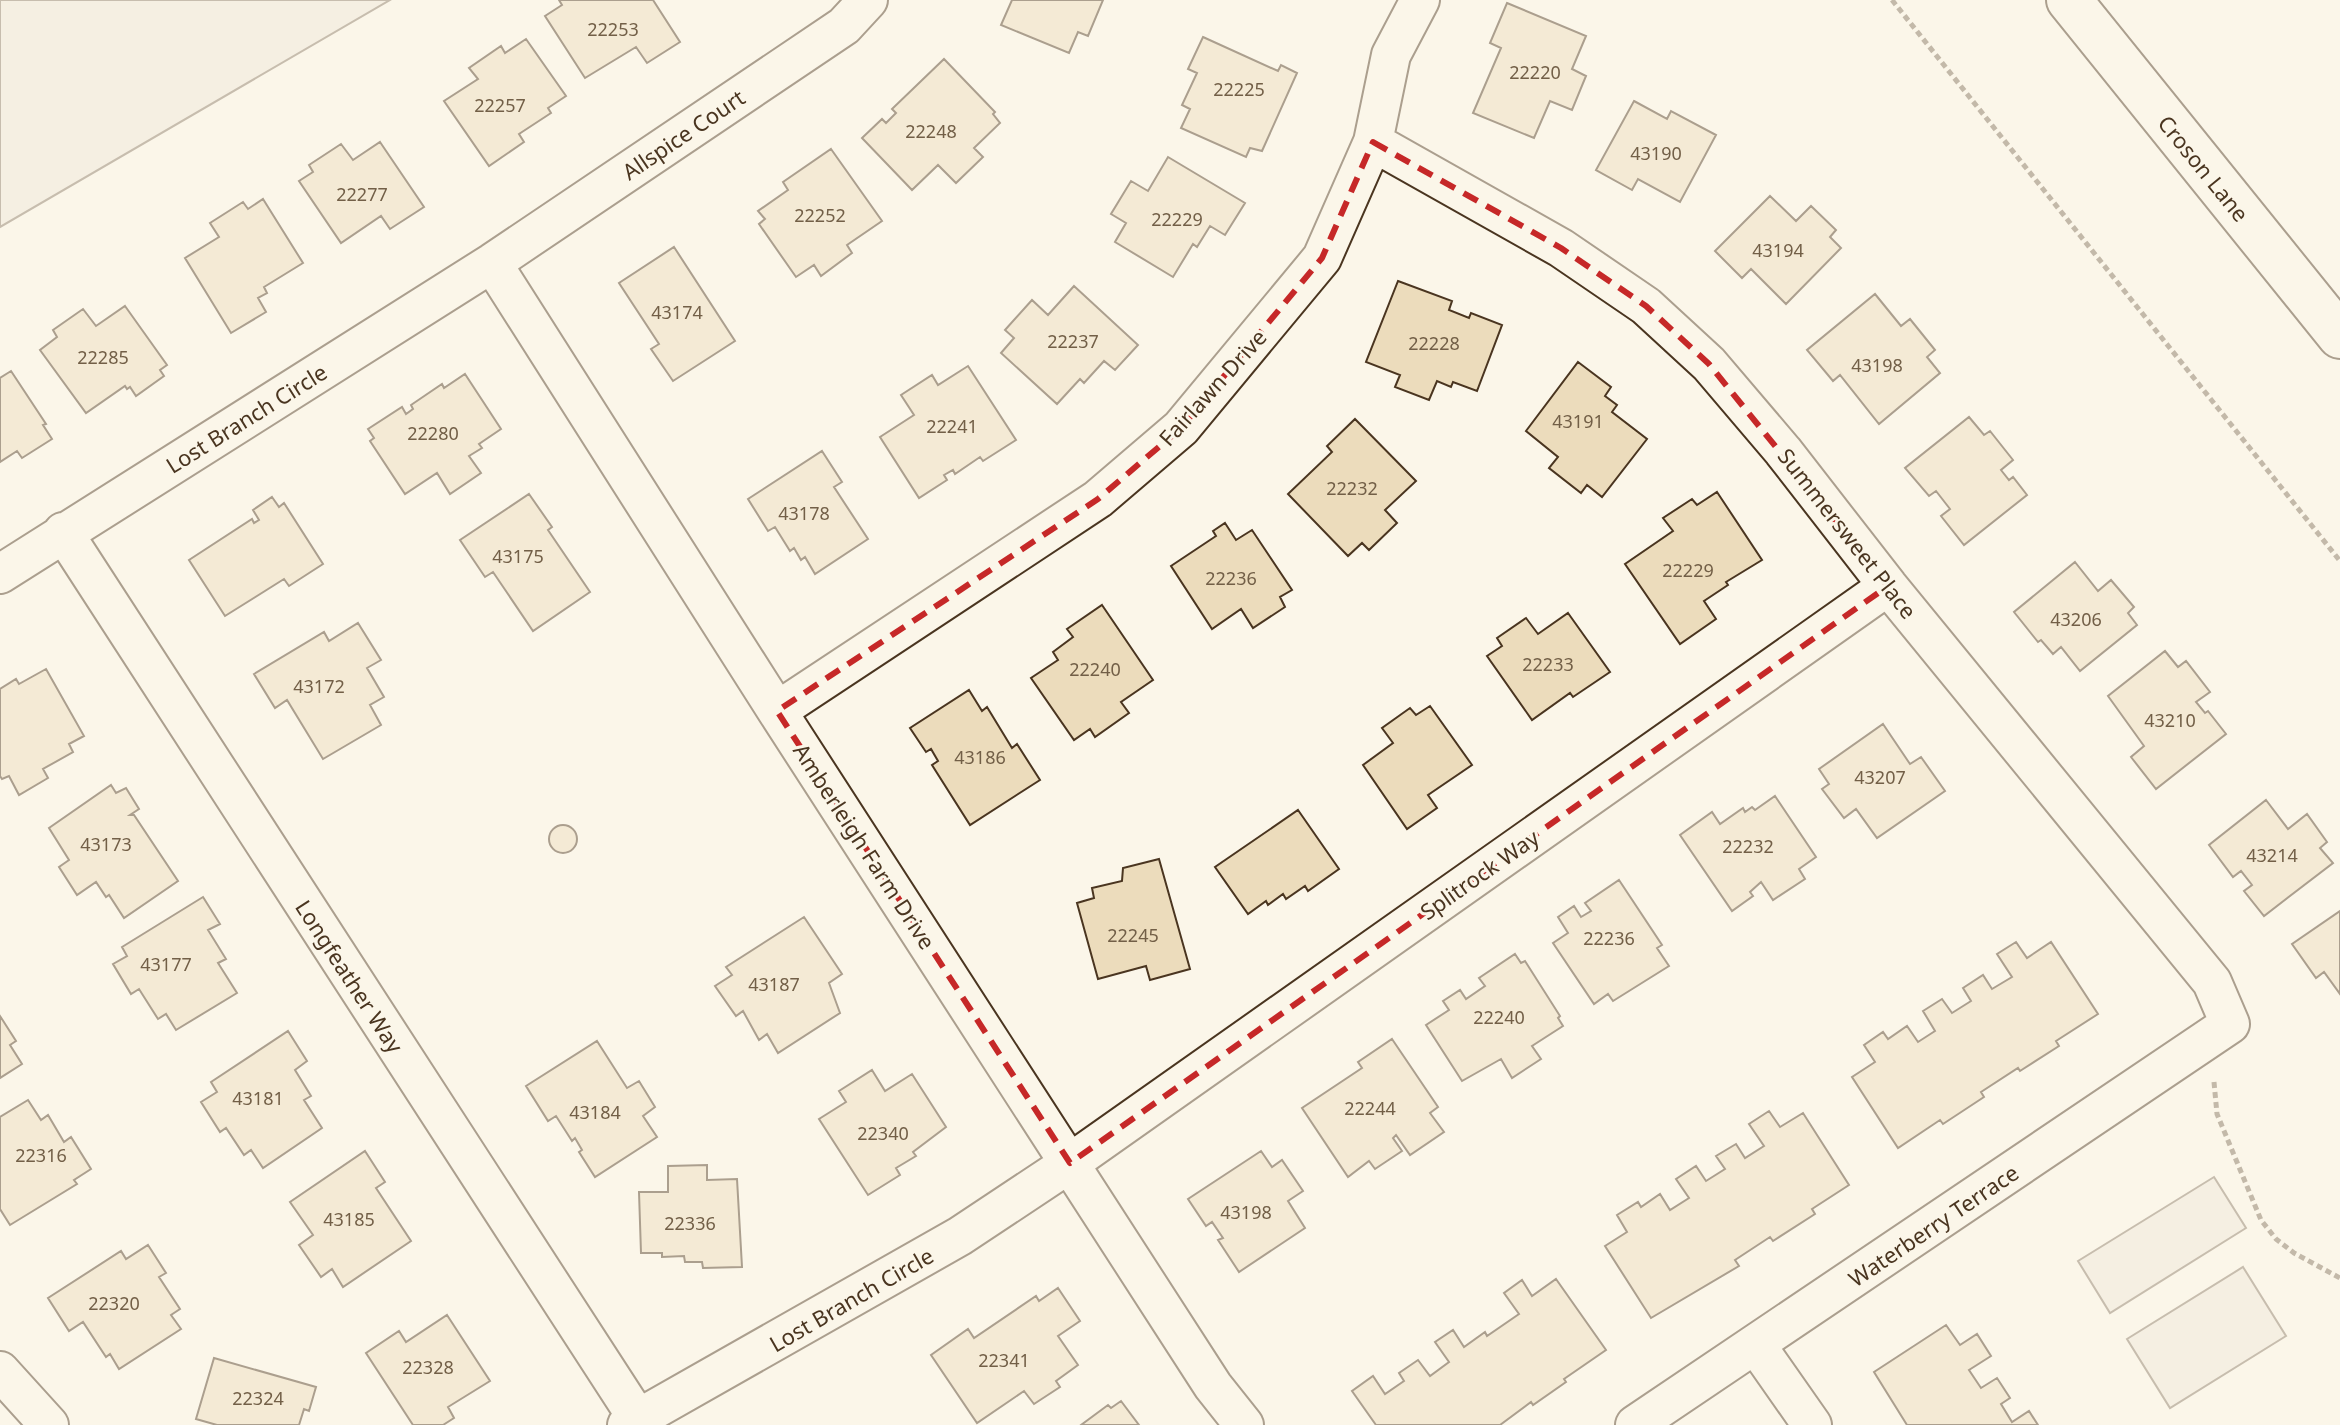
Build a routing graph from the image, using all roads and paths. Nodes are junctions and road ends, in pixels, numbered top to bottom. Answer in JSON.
{"nodes":[{"id":1,"x":868,"y":0,"type":"edge"},
{"id":2,"x":1420,"y":0,"type":"edge"},
{"id":3,"x":1892,"y":0,"type":"edge"},
{"id":4,"x":2069,"y":0,"type":"edge"},
{"id":5,"x":1373,"y":142,"type":"junction"},
{"id":6,"x":492,"y":263,"type":"junction"},
{"id":7,"x":2340,"y":336,"type":"edge"},
{"id":8,"x":63,"y":532,"type":"junction"},
{"id":9,"x":2340,"y":561,"type":"edge"},
{"id":10,"x":0,"y":574,"type":"edge"},
{"id":11,"x":1888,"y":586,"type":"junction"},
{"id":12,"x":777,"y":711,"type":"junction"},
{"id":13,"x":2230,"y":1024,"type":"joint"},
{"id":14,"x":2197,"y":1045,"type":"junction"},
{"id":15,"x":1070,"y":1163,"type":"junction"},
{"id":16,"x":2340,"y":1278,"type":"edge"},
{"id":17,"x":1756,"y":1345,"type":"junction"},
{"id":18,"x":0,"y":1371,"type":"edge"},
{"id":19,"x":632,"y":1422,"type":"edge"},
{"id":20,"x":49,"y":1425,"type":"edge"},
{"id":21,"x":1244,"y":1425,"type":"edge"},
{"id":22,"x":1635,"y":1425,"type":"edge"},
{"id":23,"x":1812,"y":1425,"type":"edge"}],
"edges":[{"from":1,"to":6,"type":"street","name":"Allspice Court"},
{"from":2,"to":5,"type":"street","name":"Fairlawn Drive"},
{"from":3,"to":9,"type":"path"},
{"from":4,"to":7,"type":"main road","name":"Croson Lane"},
{"from":5,"to":11,"type":"street","name":"Summersweet Place"},
{"from":5,"to":12,"type":"street","name":"Fairlawn Drive"},
{"from":6,"to":8,"type":"street","name":"Lost Branch Circle"},
{"from":6,"to":12,"type":"street","name":"Amberleigh Farm Drive"},
{"from":8,"to":10,"type":"street","name":"Lost Branch Circle"},
{"from":8,"to":19,"type":"street","name":"Longfeather Way"},
{"from":11,"to":13,"type":"street","name":"Summersweet Place"},
{"from":11,"to":15,"type":"street","name":"Splitrock Way"},
{"from":12,"to":15,"type":"street","name":"Amberleigh Farm Drive"},
{"from":13,"to":14,"type":"street","name":"Waterberry Terrace"},
{"from":14,"to":16,"type":"path"},
{"from":14,"to":17,"type":"street","name":"Waterberry Terrace"},
{"from":15,"to":19,"type":"street","name":"Lost Branch Circle"},
{"from":15,"to":21,"type":"street","name":"Amberleigh Farm Drive"},
{"from":17,"to":22,"type":"street","name":"Waterberry Terrace"},
{"from":17,"to":23,"type":"street"},
{"from":18,"to":20,"type":"street"}]}
